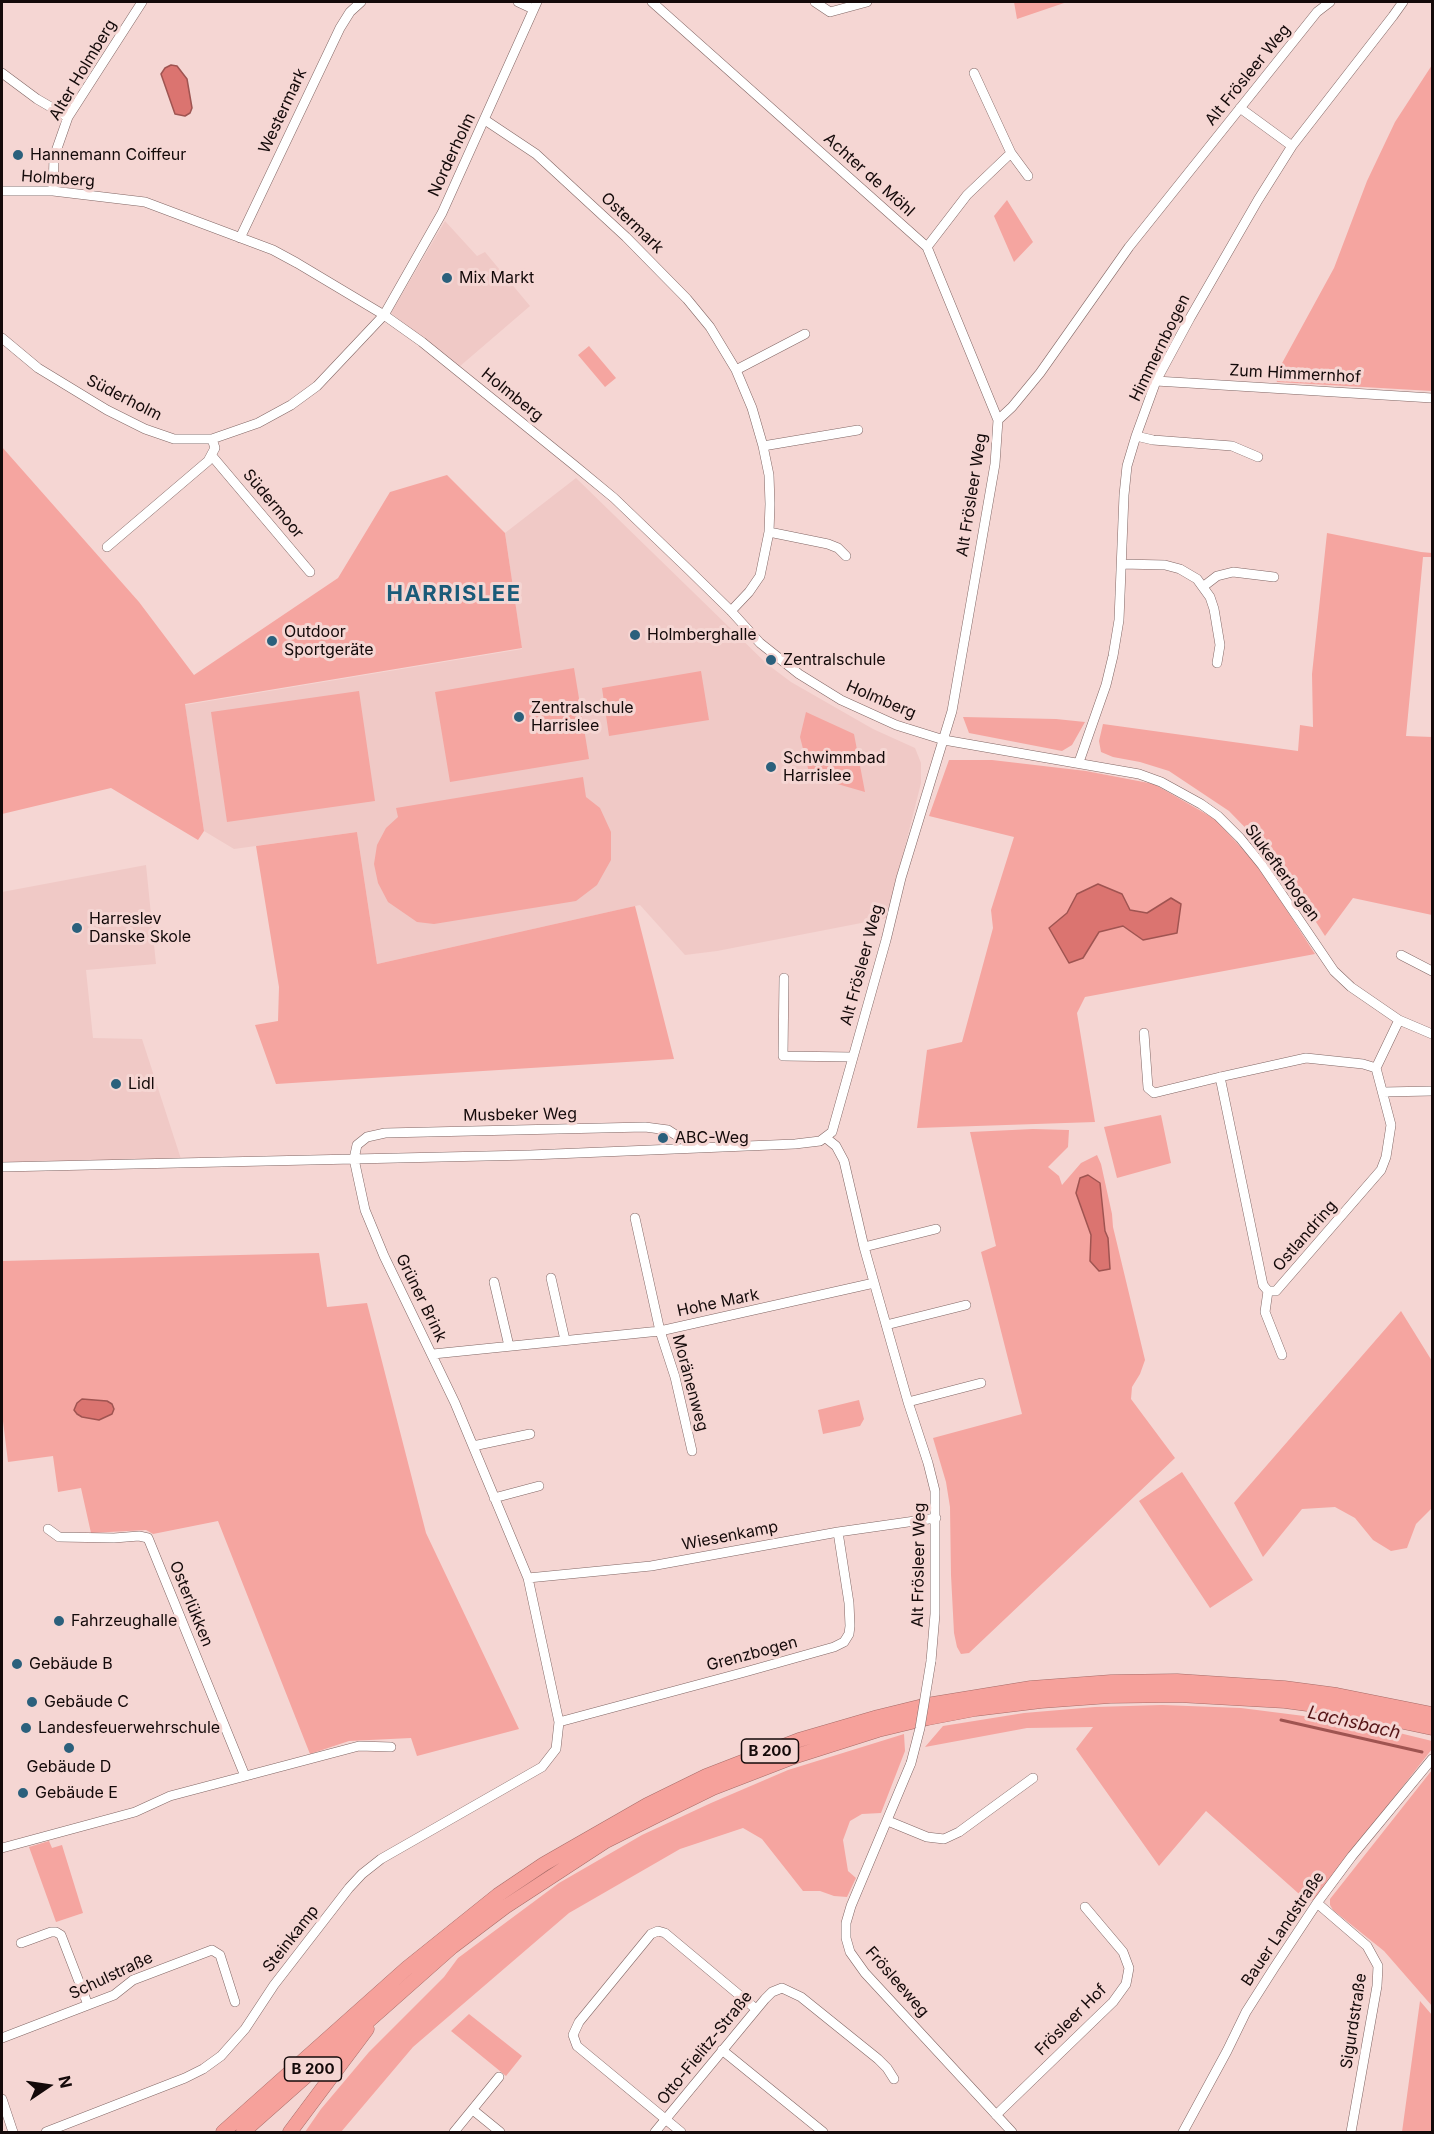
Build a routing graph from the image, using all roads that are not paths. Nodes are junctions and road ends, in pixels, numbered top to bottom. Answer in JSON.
{"nodes":[{"id":1,"x":142,"y":2,"type":"edge"},
{"id":2,"x":361,"y":2,"type":"edge"},
{"id":3,"x":518,"y":2,"type":"edge"},
{"id":4,"x":652,"y":2,"type":"edge"},
{"id":5,"x":815,"y":2,"type":"edge"},
{"id":6,"x":866,"y":2,"type":"edge"},
{"id":7,"x":1330,"y":2,"type":"edge"},
{"id":8,"x":1403,"y":2,"type":"edge"},
{"id":9,"x":535,"y":5,"type":"edge"},
{"id":10,"x":2,"y":73,"type":"edge"},
{"id":11,"x":974,"y":73,"type":"dead end"},
{"id":12,"x":1240,"y":108,"type":"junction"},
{"id":13,"x":68,"y":117,"type":"junction"},
{"id":14,"x":485,"y":120,"type":"junction"},
{"id":15,"x":1292,"y":146,"type":"junction"},
{"id":16,"x":1011,"y":153,"type":"junction"},
{"id":17,"x":1028,"y":176,"type":"dead end"},
{"id":18,"x":2,"y":191,"type":"edge"},
{"id":19,"x":53,"y":192,"type":"junction"},
{"id":20,"x":240,"y":238,"type":"junction"},
{"id":21,"x":927,"y":247,"type":"junction"},
{"id":22,"x":384,"y":315,"type":"junction"},
{"id":23,"x":805,"y":334,"type":"dead end"},
{"id":24,"x":2,"y":338,"type":"edge"},
{"id":25,"x":736,"y":370,"type":"junction"},
{"id":26,"x":1156,"y":381,"type":"junction"},
{"id":27,"x":1432,"y":398,"type":"edge"},
{"id":28,"x":998,"y":420,"type":"junction"},
{"id":29,"x":858,"y":430,"type":"dead end"},
{"id":30,"x":1136,"y":436,"type":"junction"},
{"id":31,"x":212,"y":439,"type":"junction"},
{"id":32,"x":764,"y":446,"type":"junction"},
{"id":33,"x":212,"y":456,"type":"junction"},
{"id":34,"x":1257,"y":457,"type":"dead end"},
{"id":35,"x":769,"y":532,"type":"junction"},
{"id":36,"x":106,"y":547,"type":"dead end"},
{"id":37,"x":846,"y":556,"type":"dead end"},
{"id":38,"x":1122,"y":564,"type":"junction"},
{"id":39,"x":310,"y":572,"type":"dead end"},
{"id":40,"x":1274,"y":576,"type":"dead end"},
{"id":41,"x":1203,"y":586,"type":"junction"},
{"id":42,"x":731,"y":611,"type":"junction"},
{"id":43,"x":1217,"y":663,"type":"dead end"},
{"id":44,"x":944,"y":740,"type":"junction"},
{"id":45,"x":1079,"y":762,"type":"junction"},
{"id":46,"x":1401,"y":955,"type":"dead end"},
{"id":47,"x":1432,"y":971,"type":"edge"},
{"id":48,"x":784,"y":978,"type":"dead end"},
{"id":49,"x":1399,"y":1020,"type":"junction"},
{"id":50,"x":1144,"y":1033,"type":"dead end"},
{"id":51,"x":1432,"y":1034,"type":"edge"},
{"id":52,"x":852,"y":1057,"type":"junction"},
{"id":53,"x":1376,"y":1068,"type":"junction"},
{"id":54,"x":1220,"y":1077,"type":"junction"},
{"id":55,"x":1432,"y":1091,"type":"edge"},
{"id":56,"x":1383,"y":1092,"type":"junction"},
{"id":57,"x":826,"y":1138,"type":"junction"},
{"id":58,"x":696,"y":1148,"type":"junction"},
{"id":59,"x":354,"y":1159,"type":"junction"},
{"id":60,"x":2,"y":1167,"type":"edge"},
{"id":61,"x":635,"y":1218,"type":"dead end"},
{"id":62,"x":936,"y":1229,"type":"dead end"},
{"id":63,"x":864,"y":1246,"type":"junction"},
{"id":64,"x":551,"y":1278,"type":"dead end"},
{"id":65,"x":494,"y":1282,"type":"dead end"},
{"id":66,"x":874,"y":1283,"type":"junction"},
{"id":67,"x":1268,"y":1291,"type":"junction"},
{"id":68,"x":966,"y":1305,"type":"dead end"},
{"id":69,"x":886,"y":1325,"type":"junction"},
{"id":70,"x":660,"y":1330,"type":"junction"},
{"id":71,"x":566,"y":1340,"type":"junction"},
{"id":72,"x":509,"y":1346,"type":"junction"},
{"id":73,"x":432,"y":1354,"type":"junction"},
{"id":74,"x":1282,"y":1355,"type":"dead end"},
{"id":75,"x":981,"y":1383,"type":"dead end"},
{"id":76,"x":908,"y":1402,"type":"junction"},
{"id":77,"x":530,"y":1434,"type":"dead end"},
{"id":78,"x":473,"y":1446,"type":"junction"},
{"id":79,"x":692,"y":1451,"type":"dead end"},
{"id":80,"x":539,"y":1486,"type":"dead end"},
{"id":81,"x":494,"y":1498,"type":"junction"},
{"id":82,"x":936,"y":1518,"type":"junction"},
{"id":83,"x":48,"y":1529,"type":"dead end"},
{"id":84,"x":838,"y":1532,"type":"junction"},
{"id":85,"x":528,"y":1578,"type":"junction"},
{"id":86,"x":1432,"y":1714,"type":"edge"},
{"id":87,"x":559,"y":1722,"type":"junction"},
{"id":88,"x":1432,"y":1728,"type":"edge"},
{"id":89,"x":391,"y":1747,"type":"dead end"},
{"id":90,"x":556,"y":1749,"type":"joint"},
{"id":91,"x":1432,"y":1759,"type":"edge"},
{"id":92,"x":911,"y":1763,"type":"joint"},
{"id":93,"x":244,"y":1776,"type":"junction"},
{"id":94,"x":1033,"y":1778,"type":"dead end"},
{"id":95,"x":888,"y":1821,"type":"junction"},
{"id":96,"x":2,"y":1848,"type":"edge"},
{"id":97,"x":1317,"y":1903,"type":"junction"},
{"id":98,"x":1085,"y":1907,"type":"dead end"},
{"id":99,"x":21,"y":1943,"type":"dead end"},
{"id":100,"x":235,"y":2002,"type":"dead end"},
{"id":101,"x":88,"y":2005,"type":"junction"},
{"id":102,"x":385,"y":2006,"type":"junction"},
{"id":103,"x":756,"y":2009,"type":"junction"},
{"id":104,"x":2,"y":2038,"type":"edge"},
{"id":105,"x":722,"y":2050,"type":"junction"},
{"id":106,"x":499,"y":2077,"type":"dead end"},
{"id":107,"x":894,"y":2079,"type":"dead end"},
{"id":108,"x":2,"y":2099,"type":"edge"},
{"id":109,"x":473,"y":2110,"type":"junction"},
{"id":110,"x":996,"y":2115,"type":"junction"},
{"id":111,"x":666,"y":2120,"type":"junction"},
{"id":112,"x":1009,"y":2131,"type":"edge"},
{"id":113,"x":13,"y":2133,"type":"edge"},
{"id":114,"x":46,"y":2133,"type":"edge"},
{"id":115,"x":223,"y":2133,"type":"edge"},
{"id":116,"x":243,"y":2133,"type":"edge"},
{"id":117,"x":290,"y":2133,"type":"edge"},
{"id":118,"x":454,"y":2133,"type":"edge"},
{"id":119,"x":500,"y":2133,"type":"edge"},
{"id":120,"x":655,"y":2133,"type":"edge"},
{"id":121,"x":681,"y":2133,"type":"edge"},
{"id":122,"x":824,"y":2133,"type":"edge"},
{"id":123,"x":1183,"y":2133,"type":"edge"},
{"id":124,"x":1351,"y":2133,"type":"edge"}],
"edges":[{"from":1,"to":13,"type":"street","name":"Alter Holmberg"},
{"from":2,"to":20,"type":"street","name":"Westermark"},
{"from":3,"to":9,"type":"street"},
{"from":4,"to":21,"type":"street","name":"Achter de Möhl"},
{"from":5,"to":6,"type":"street"},
{"from":7,"to":12,"type":"street","name":"Alt Frösleer Weg"},
{"from":8,"to":15,"type":"street","name":"Himmernbogen"},
{"from":9,"to":14,"type":"street","name":"Norderholm"},
{"from":10,"to":13,"type":"street"},
{"from":11,"to":16,"type":"street"},
{"from":12,"to":15,"type":"street"},
{"from":12,"to":28,"type":"street","name":"Alt Frösleer Weg"},
{"from":13,"to":19,"type":"street","name":"Alter Holmberg"},
{"from":14,"to":22,"type":"street","name":"Norderholm"},
{"from":14,"to":25,"type":"street","name":"Ostermark"},
{"from":15,"to":26,"type":"street","name":"Himmernbogen"},
{"from":16,"to":17,"type":"street"},
{"from":16,"to":21,"type":"street"},
{"from":18,"to":19,"type":"street","name":"Holmberg"},
{"from":19,"to":20,"type":"street","name":"Holmberg"},
{"from":20,"to":22,"type":"street","name":"Holmberg"},
{"from":21,"to":28,"type":"street","name":"Achter de Möhl"},
{"from":22,"to":31,"type":"street","name":"Süderholm"},
{"from":22,"to":42,"type":"street","name":"Holmberg"},
{"from":23,"to":25,"type":"street"},
{"from":24,"to":31,"type":"street","name":"Süderholm"},
{"from":25,"to":32,"type":"street","name":"Ostermark"},
{"from":26,"to":27,"type":"street","name":"Zum Himmernhof"},
{"from":26,"to":30,"type":"street","name":"Himmernbogen"},
{"from":28,"to":44,"type":"street","name":"Alt Frösleer Weg"},
{"from":29,"to":32,"type":"street"},
{"from":30,"to":34,"type":"street"},
{"from":30,"to":38,"type":"street","name":"Himmernbogen"},
{"from":31,"to":33,"type":"street"},
{"from":32,"to":35,"type":"street","name":"Ostermark"},
{"from":33,"to":36,"type":"street"},
{"from":33,"to":39,"type":"street","name":"Südermoor"},
{"from":35,"to":37,"type":"street"},
{"from":35,"to":42,"type":"street","name":"Ostermark"},
{"from":38,"to":41,"type":"street"},
{"from":38,"to":45,"type":"street","name":"Himmernbogen"},
{"from":40,"to":41,"type":"street"},
{"from":41,"to":43,"type":"street"},
{"from":42,"to":44,"type":"street","name":"Holmberg"},
{"from":44,"to":45,"type":"street","name":"Slukefterbogen"},
{"from":44,"to":52,"type":"street","name":"Alt Frösleer Weg"},
{"from":45,"to":49,"type":"street","name":"Slukefterbogen"},
{"from":46,"to":47,"type":"street"},
{"from":48,"to":52,"type":"street"},
{"from":49,"to":51,"type":"street","name":"Slukefterbogen"},
{"from":49,"to":53,"type":"street"},
{"from":50,"to":54,"type":"street"},
{"from":52,"to":57,"type":"street","name":"Alt Frösleer Weg"},
{"from":53,"to":54,"type":"street"},
{"from":53,"to":56,"type":"street","name":"Ostlandring"},
{"from":54,"to":67,"type":"street","name":"Ostlandring"},
{"from":55,"to":56,"type":"street"},
{"from":56,"to":67,"type":"street","name":"Ostlandring"},
{"from":57,"to":58,"type":"street"},
{"from":57,"to":63,"type":"street","name":"Alt Frösleer Weg"},
{"from":58,"to":59,"type":"street"},
{"from":58,"to":59,"type":"street","name":"Musbeker Weg"},
{"from":59,"to":60,"type":"street"},
{"from":59,"to":73,"type":"street","name":"Grüner Brink"},
{"from":61,"to":70,"type":"street","name":"Moränenweg"},
{"from":62,"to":63,"type":"street"},
{"from":63,"to":66,"type":"street","name":"Alt Frösleer Weg"},
{"from":64,"to":71,"type":"street"},
{"from":65,"to":72,"type":"street"},
{"from":66,"to":69,"type":"street","name":"Alt Frösleer Weg"},
{"from":66,"to":70,"type":"street","name":"Hohe Mark"},
{"from":67,"to":74,"type":"street"},
{"from":68,"to":69,"type":"street"},
{"from":69,"to":76,"type":"street","name":"Alt Frösleer Weg"},
{"from":70,"to":71,"type":"street","name":"Hohe Mark"},
{"from":70,"to":79,"type":"street","name":"Moränenweg"},
{"from":71,"to":72,"type":"street","name":"Hohe Mark"},
{"from":72,"to":73,"type":"street","name":"Hohe Mark"},
{"from":73,"to":78,"type":"street","name":"Grüner Brink"},
{"from":75,"to":76,"type":"street"},
{"from":76,"to":82,"type":"street","name":"Alt Frösleer Weg"},
{"from":77,"to":78,"type":"street"},
{"from":78,"to":81,"type":"street","name":"Grüner Brink"},
{"from":80,"to":81,"type":"street"},
{"from":81,"to":85,"type":"street","name":"Grüner Brink"},
{"from":82,"to":84,"type":"street","name":"Wiesenkamp"},
{"from":82,"to":92,"type":"street","name":"Alt Frösleer Weg","bridge":true},
{"from":83,"to":93,"type":"street","name":"Osterlükken"},
{"from":84,"to":85,"type":"street","name":"Wiesenkamp"},
{"from":84,"to":87,"type":"street","name":"Grenzbogen"},
{"from":85,"to":87,"type":"street","name":"Grüner Brink"},
{"from":86,"to":115,"type":"highway","number":"B 200"},
{"from":87,"to":90,"type":"street","name":"Grüner Brink"},
{"from":88,"to":102,"type":"highway","number":"B 200"},
{"from":89,"to":93,"type":"street"},
{"from":90,"to":114,"type":"street","name":"Steinkamp"},
{"from":91,"to":97,"type":"street","name":"Bauer Landstraße"},
{"from":92,"to":95,"type":"street","name":"Frösleeweg"},
{"from":93,"to":96,"type":"street"},
{"from":94,"to":95,"type":"street"},
{"from":95,"to":110,"type":"street","name":"Frösleeweg"},
{"from":97,"to":123,"type":"street","name":"Bauer Landstraße"},
{"from":97,"to":124,"type":"street","name":"Sigurdstraße"},
{"from":98,"to":110,"type":"street","name":"Frösleer Hof"},
{"from":99,"to":101,"type":"street"},
{"from":100,"to":101,"type":"street","name":"Schulstraße"},
{"from":101,"to":104,"type":"street","name":"Schulstraße"},
{"from":102,"to":116,"type":"highway","number":"B 200"},
{"from":102,"to":117,"type":"highway"},
{"from":103,"to":105,"type":"street","name":"Otto-Fielitz-Straße"},
{"from":103,"to":107,"type":"street","name":"Otto-Fielitz-Straße"},
{"from":103,"to":111,"type":"street"},
{"from":105,"to":111,"type":"street","name":"Otto-Fielitz-Straße"},
{"from":105,"to":122,"type":"street"},
{"from":106,"to":109,"type":"street"},
{"from":108,"to":113,"type":"street"},
{"from":109,"to":118,"type":"street"},
{"from":109,"to":119,"type":"street"},
{"from":110,"to":112,"type":"street","name":"Frösleeweg"},
{"from":111,"to":120,"type":"street","name":"Otto-Fielitz-Straße"},
{"from":111,"to":121,"type":"street"}]}
